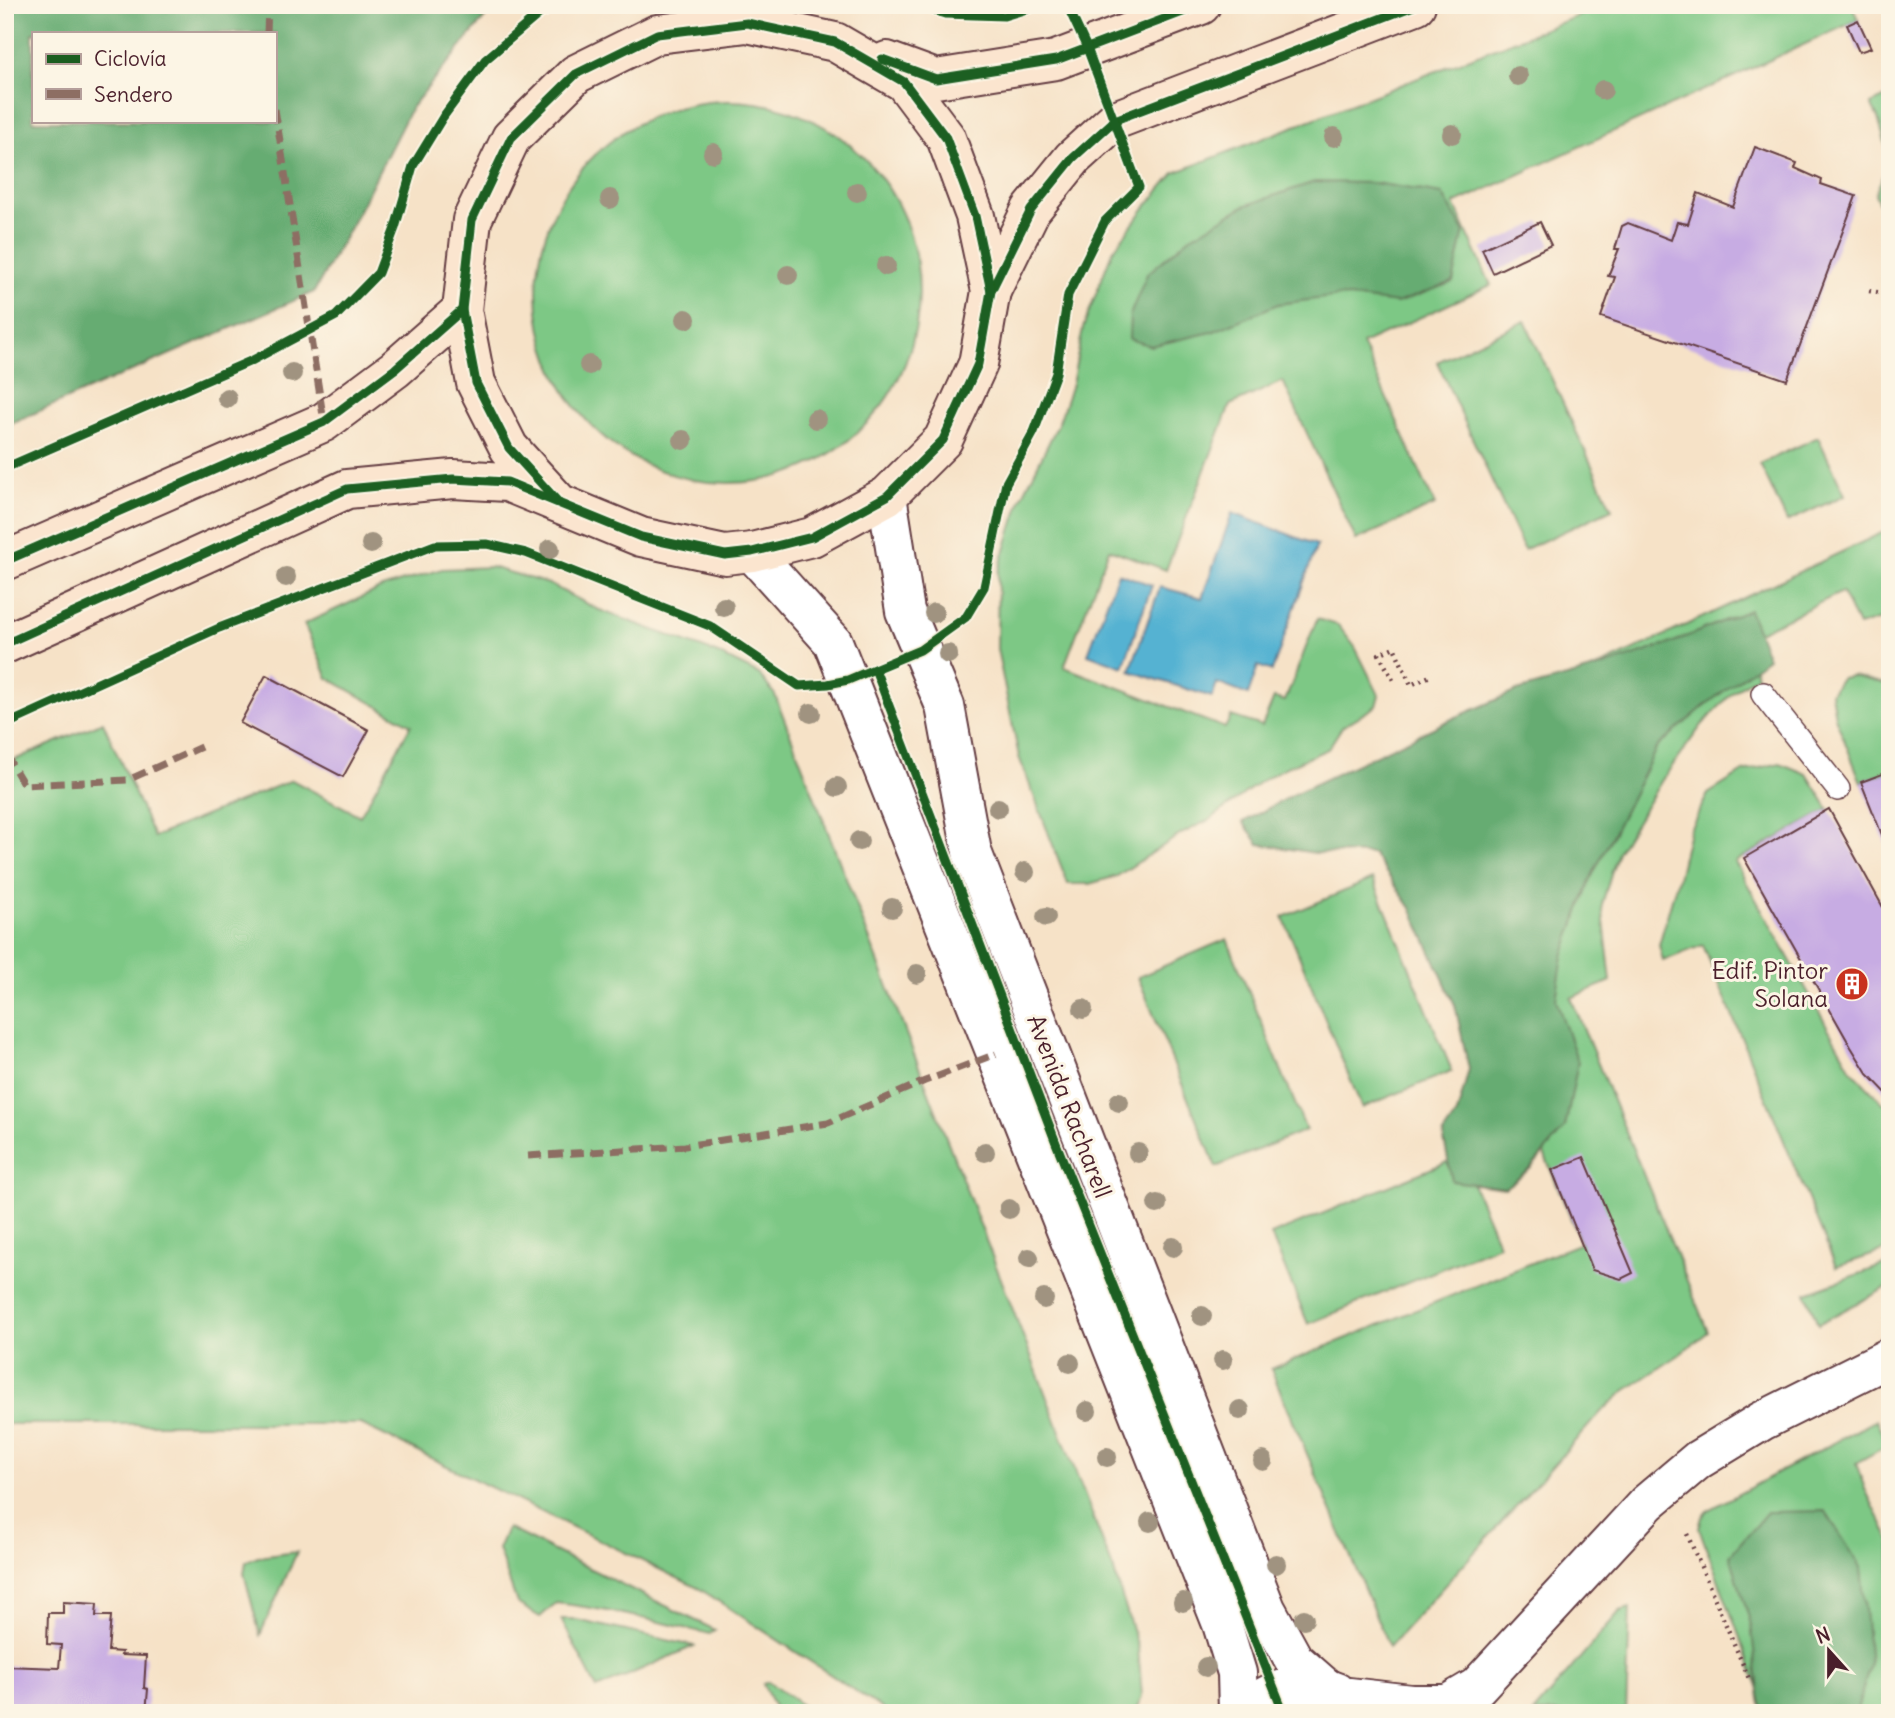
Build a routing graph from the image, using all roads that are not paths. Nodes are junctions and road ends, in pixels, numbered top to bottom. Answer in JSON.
{"nodes":[{"id":1,"x":1201,"y":5,"type":"edge"},
{"id":2,"x":1416,"y":5,"type":"edge"},
{"id":3,"x":835,"y":42,"type":"junction"},
{"id":4,"x":991,"y":291,"type":"junction"},
{"id":5,"x":462,"y":310,"type":"junction"},
{"id":6,"x":887,"y":496,"type":"junction"},
{"id":7,"x":559,"y":503,"type":"junction"},
{"id":8,"x":752,"y":552,"type":"junction"},
{"id":9,"x":5,"y":561,"type":"edge"},
{"id":10,"x":5,"y":644,"type":"edge"},
{"id":11,"x":1763,"y":694,"type":"dead end"},
{"id":12,"x":1838,"y":789,"type":"dead end"},
{"id":13,"x":1890,"y":1356,"type":"edge"},
{"id":14,"x":1347,"y":1699,"type":"edge"},
{"id":15,"x":1238,"y":1713,"type":"edge"},
{"id":16,"x":1244,"y":1713,"type":"edge"}],
"edges":[{"from":1,"to":3,"type":"main road"},
{"from":2,"to":4,"type":"main road"},
{"from":3,"to":4,"type":"main road"},
{"from":3,"to":5,"type":"main road"},
{"from":4,"to":6,"type":"main road"},
{"from":5,"to":7,"type":"main road"},
{"from":5,"to":9,"type":"main road"},
{"from":6,"to":8,"type":"main road"},
{"from":6,"to":14,"type":"street","name":"Avenida Racharell"},
{"from":7,"to":8,"type":"main road"},
{"from":7,"to":10,"type":"main road"},
{"from":8,"to":15,"type":"street","name":"Avenida Racharell"},
{"from":11,"to":12,"type":"lane"},
{"from":13,"to":14,"type":"street"},
{"from":14,"to":16,"type":"street"}]}
